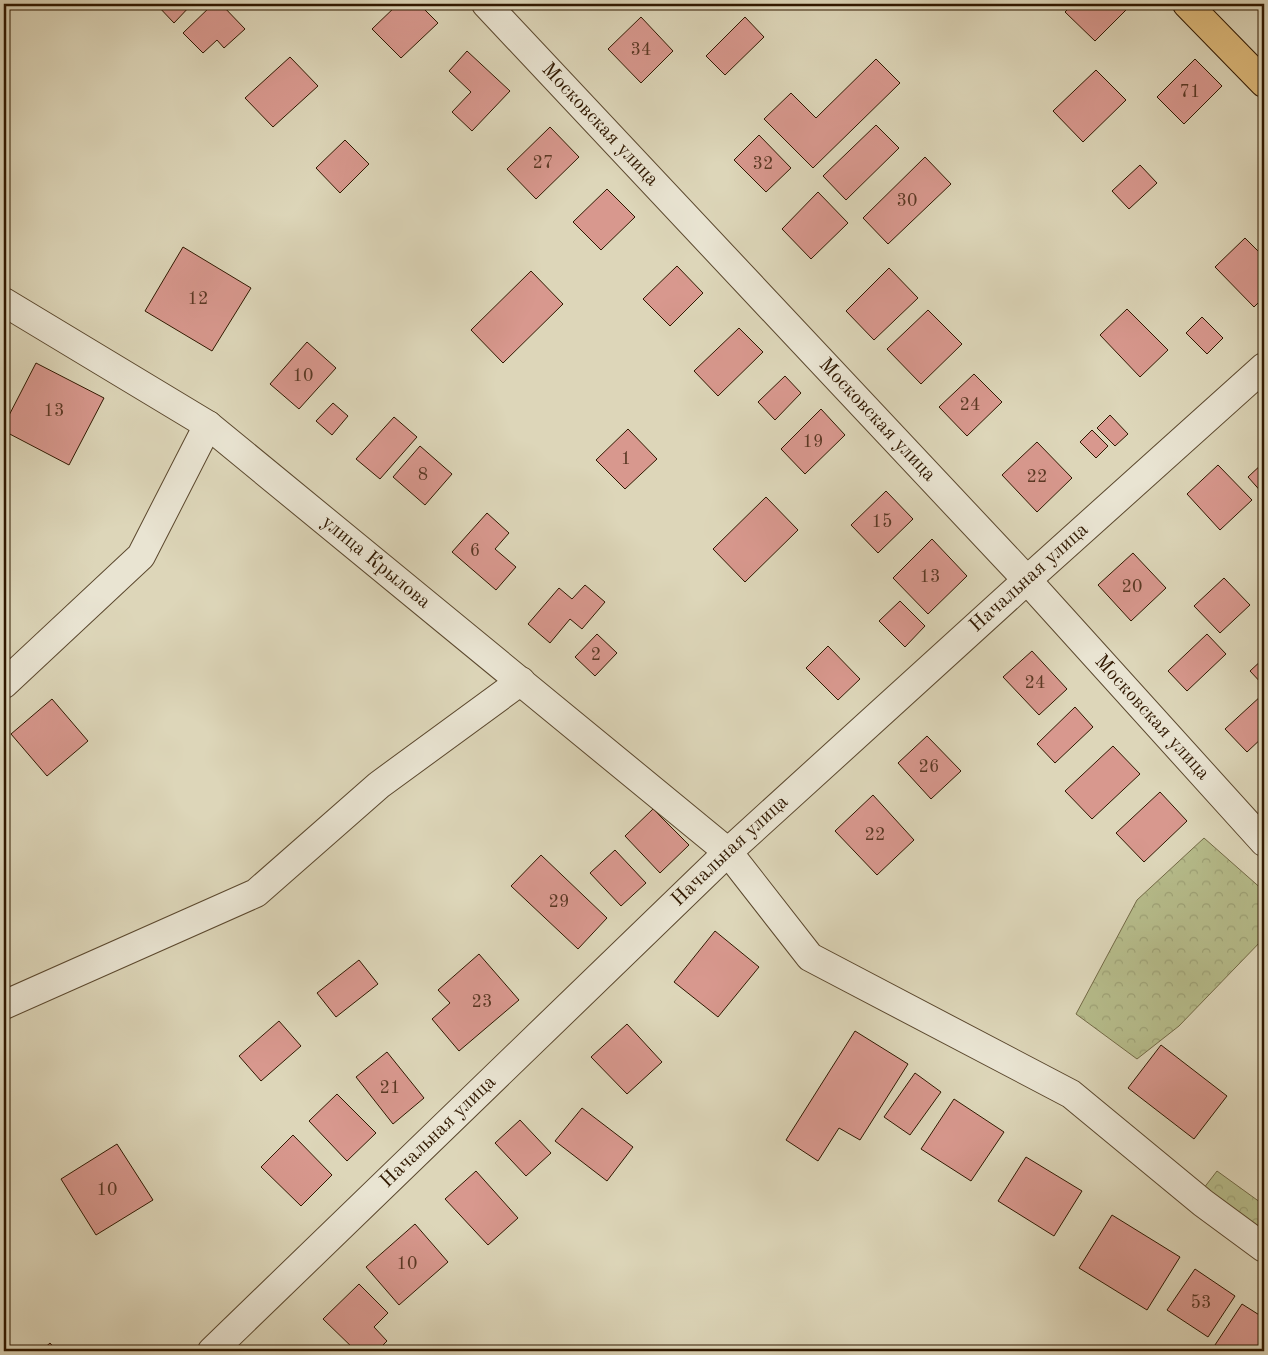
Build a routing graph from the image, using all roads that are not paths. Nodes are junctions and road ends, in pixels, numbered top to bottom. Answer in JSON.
{"nodes":[{"id":1,"x":486,"y":4,"type":"edge"},
{"id":2,"x":1187,"y":4,"type":"edge"},
{"id":3,"x":1264,"y":84,"type":"edge"},
{"id":4,"x":4,"y":302,"type":"edge"},
{"id":5,"x":1264,"y":367,"type":"edge"},
{"id":6,"x":208,"y":425,"type":"junction"},
{"id":7,"x":1026,"y":580,"type":"junction"},
{"id":8,"x":521,"y":681,"type":"junction"},
{"id":9,"x":4,"y":684,"type":"edge"},
{"id":10,"x":1264,"y":842,"type":"edge"},
{"id":11,"x":728,"y":852,"type":"junction"},
{"id":12,"x":4,"y":1005,"type":"edge"},
{"id":13,"x":1264,"y":1248,"type":"edge"},
{"id":14,"x":212,"y":1351,"type":"edge"}],
"edges":[{"from":1,"to":7,"type":"street","name":"Московская улица"},
{"from":2,"to":3,"type":"main road"},
{"from":4,"to":6,"type":"street","name":"улица Крылова"},
{"from":5,"to":7,"type":"street","name":"Начальная улица"},
{"from":6,"to":8,"type":"street","name":"улица Крылова"},
{"from":6,"to":9,"type":"street"},
{"from":7,"to":10,"type":"street","name":"Московская улица"},
{"from":7,"to":11,"type":"street","name":"Начальная улица"},
{"from":8,"to":11,"type":"street","name":"улица Крылова"},
{"from":8,"to":12,"type":"street"},
{"from":11,"to":13,"type":"street","name":"улица Крылова"},
{"from":11,"to":14,"type":"street","name":"Начальная улица"}]}
